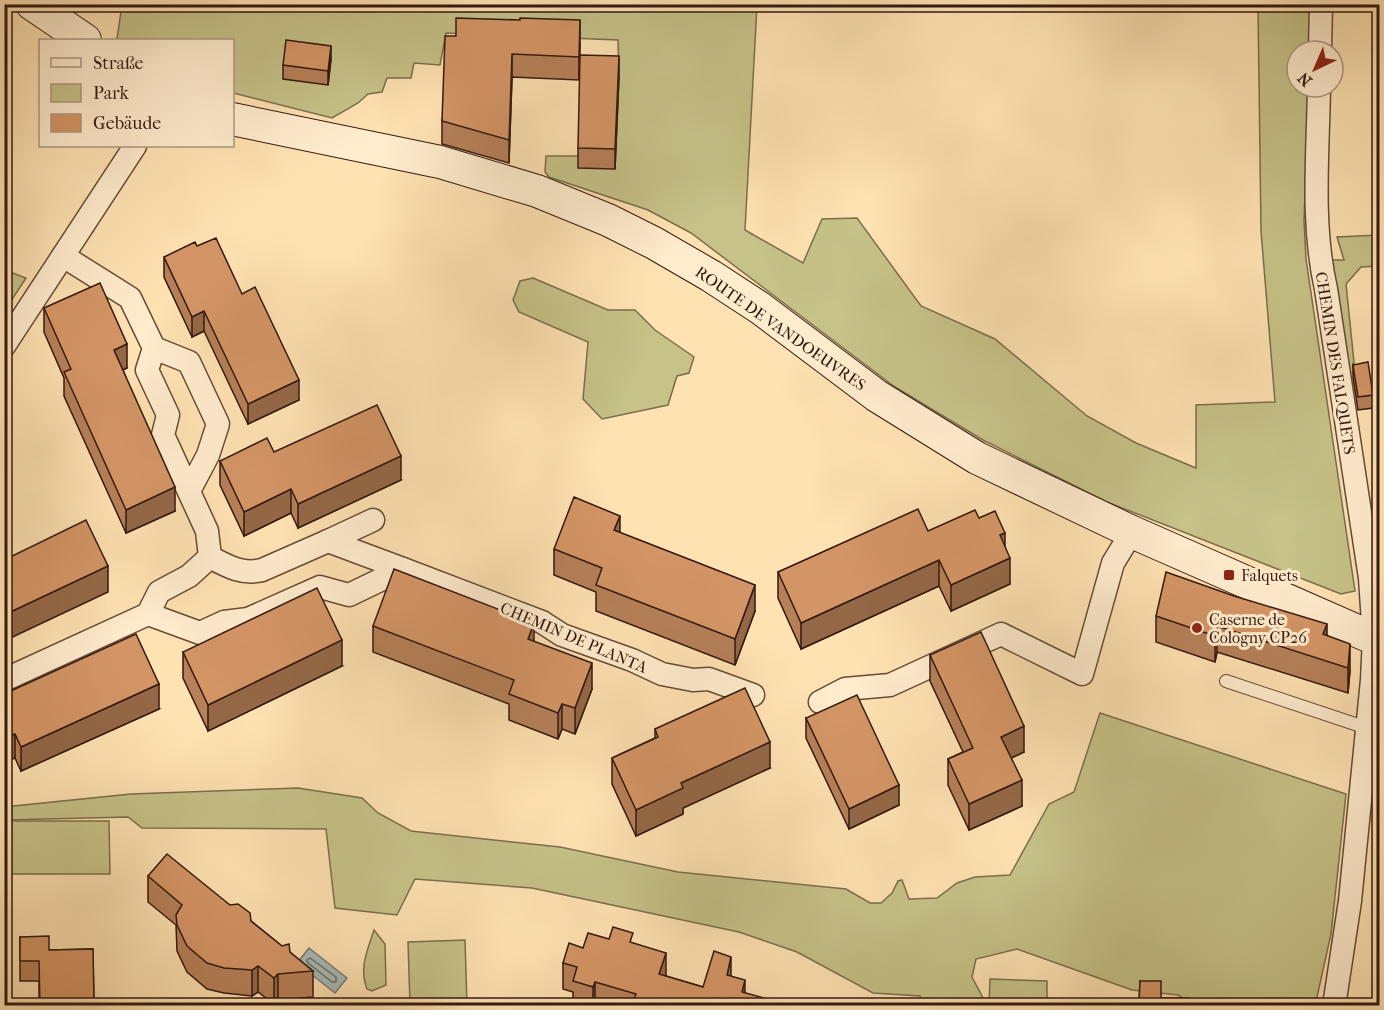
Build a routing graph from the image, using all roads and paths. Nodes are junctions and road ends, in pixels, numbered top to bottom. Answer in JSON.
{"nodes":[{"id":1,"x":32,"y":4,"type":"edge"},
{"id":2,"x":1321,"y":4,"type":"edge"},
{"id":3,"x":84,"y":39,"type":"edge"},
{"id":4,"x":1320,"y":39,"type":"edge"},
{"id":5,"x":1319,"y":99,"type":"edge"},
{"id":6,"x":234,"y":119,"type":"edge"},
{"id":7,"x":134,"y":147,"type":"edge"},
{"id":8,"x":63,"y":256,"type":"junction"},
{"id":9,"x":4,"y":346,"type":"edge"},
{"id":10,"x":154,"y":348,"type":"junction"},
{"id":11,"x":189,"y":490,"type":"junction"},
{"id":12,"x":373,"y":520,"type":"dead end"},
{"id":13,"x":1132,"y":532,"type":"junction"},
{"id":14,"x":328,"y":541,"type":"junction"},
{"id":15,"x":210,"y":557,"type":"junction"},
{"id":16,"x":403,"y":569,"type":"junction"},
{"id":17,"x":148,"y":614,"type":"junction"},
{"id":18,"x":1378,"y":639,"type":"edge"},
{"id":19,"x":4,"y":680,"type":"edge"},
{"id":20,"x":1226,"y":681,"type":"dead end"},
{"id":21,"x":820,"y":702,"type":"dead end"},
{"id":22,"x":725,"y":704,"type":"edge"},
{"id":23,"x":1367,"y":729,"type":"junction"},
{"id":24,"x":1334,"y":1005,"type":"edge"}],
"edges":[{"from":1,"to":3,"type":"main road"},
{"from":2,"to":4,"type":"street"},
{"from":5,"to":18,"type":"street","name":"CHEMIN DES FALQUETS"},
{"from":6,"to":13,"type":"main road","name":"ROUTE DE VANDOEUVRES"},
{"from":7,"to":8,"type":"street"},
{"from":8,"to":9,"type":"street"},
{"from":8,"to":10,"type":"street"},
{"from":10,"to":11,"type":"street"},
{"from":10,"to":11,"type":"street"},
{"from":11,"to":15,"type":"street"},
{"from":12,"to":14,"type":"street"},
{"from":13,"to":18,"type":"main road","name":"ROUTE DE VANDOEUVRES"},
{"from":13,"to":21,"type":"street"},
{"from":14,"to":15,"type":"street"},
{"from":14,"to":16,"type":"street","name":"CHEMIN DE PLANTA"},
{"from":15,"to":17,"type":"street"},
{"from":16,"to":17,"type":"street"},
{"from":16,"to":22,"type":"street","name":"CHEMIN DE PLANTA"},
{"from":17,"to":19,"type":"street"},
{"from":18,"to":23,"type":"street","name":"CHEMIN DES FALQUETS"},
{"from":20,"to":23,"type":"lane"},
{"from":23,"to":24,"type":"street","name":"CHEMIN DES FALQUETS"}]}
